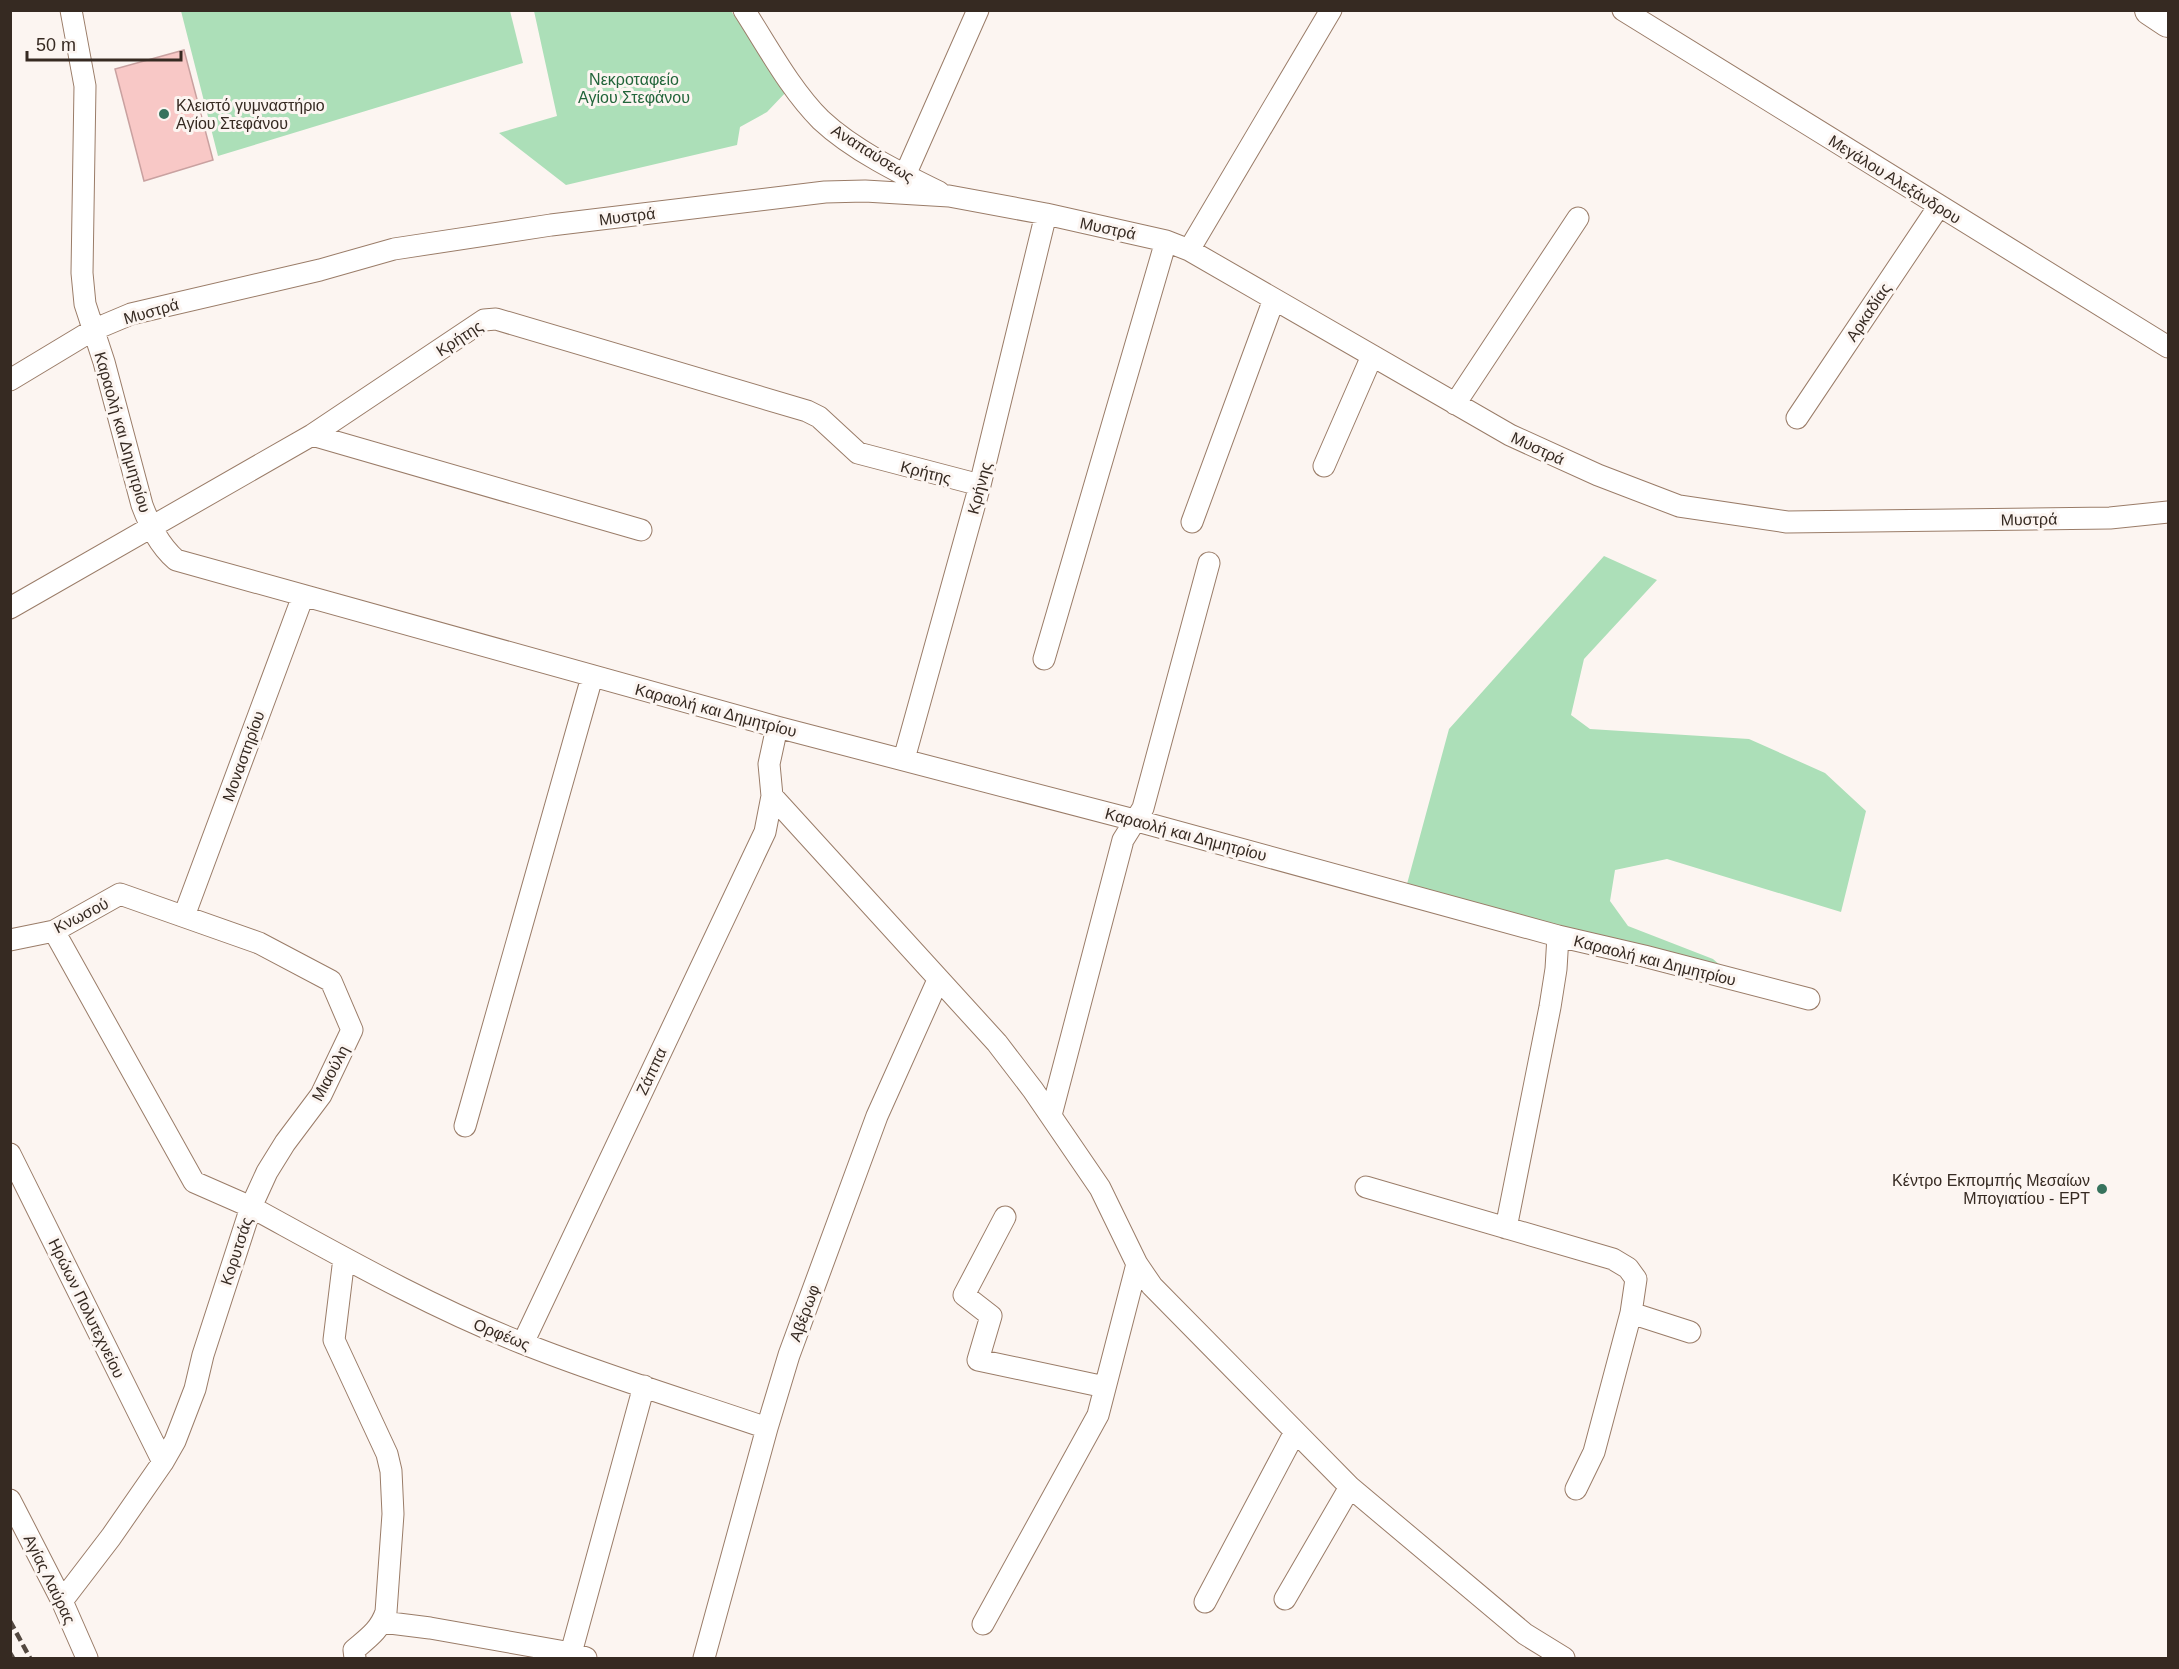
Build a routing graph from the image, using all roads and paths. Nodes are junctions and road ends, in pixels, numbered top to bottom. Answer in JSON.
{"nodes":[{"id":1,"x":71,"y":10,"type":"edge"},
{"id":2,"x":744,"y":10,"type":"edge"},
{"id":3,"x":978,"y":10,"type":"edge"},
{"id":4,"x":1331,"y":10,"type":"edge"},
{"id":5,"x":1623,"y":10,"type":"edge"},
{"id":6,"x":2150,"y":10,"type":"edge"},
{"id":7,"x":2169,"y":22,"type":"edge"},
{"id":8,"x":905,"y":175,"type":"junction"},
{"id":9,"x":949,"y":196,"type":"junction"},
{"id":10,"x":1938,"y":206,"type":"junction"},
{"id":11,"x":1046,"y":214,"type":"junction"},
{"id":12,"x":1578,"y":218,"type":"dead end"},
{"id":13,"x":1166,"y":241,"type":"junction"},
{"id":14,"x":1188,"y":250,"type":"junction"},
{"id":15,"x":1274,"y":299,"type":"junction"},
{"id":16,"x":93,"y":330,"type":"junction"},
{"id":17,"x":2169,"y":347,"type":"edge"},
{"id":18,"x":1372,"y":356,"type":"junction"},
{"id":19,"x":10,"y":380,"type":"edge"},
{"id":20,"x":1455,"y":404,"type":"junction"},
{"id":21,"x":1797,"y":418,"type":"dead end"},
{"id":22,"x":312,"y":435,"type":"junction"},
{"id":23,"x":1324,"y":466,"type":"dead end"},
{"id":24,"x":980,"y":485,"type":"junction"},
{"id":25,"x":2169,"y":512,"type":"edge"},
{"id":26,"x":1192,"y":522,"type":"dead end"},
{"id":27,"x":150,"y":527,"type":"junction"},
{"id":28,"x":641,"y":530,"type":"dead end"},
{"id":29,"x":1209,"y":563,"type":"dead end"},
{"id":30,"x":303,"y":596,"type":"junction"},
{"id":31,"x":10,"y":608,"type":"edge"},
{"id":32,"x":1044,"y":659,"type":"dead end"},
{"id":33,"x":592,"y":677,"type":"junction"},
{"id":34,"x":777,"y":727,"type":"junction"},
{"id":35,"x":904,"y":759,"type":"junction"},
{"id":36,"x":772,"y":796,"type":"junction"},
{"id":37,"x":1134,"y":820,"type":"junction"},
{"id":38,"x":184,"y":916,"type":"junction"},
{"id":39,"x":54,"y":931,"type":"junction"},
{"id":40,"x":1558,"y":936,"type":"junction"},
{"id":41,"x":10,"y":940,"type":"edge"},
{"id":42,"x":938,"y":980,"type":"junction"},
{"id":43,"x":1809,"y":999,"type":"dead end"},
{"id":44,"x":1051,"y":1115,"type":"junction"},
{"id":45,"x":465,"y":1126,"type":"dead end"},
{"id":46,"x":10,"y":1154,"type":"edge"},
{"id":47,"x":1366,"y":1187,"type":"dead end"},
{"id":48,"x":251,"y":1207,"type":"junction"},
{"id":49,"x":1005,"y":1217,"type":"dead end"},
{"id":50,"x":1506,"y":1228,"type":"junction"},
{"id":51,"x":344,"y":1258,"type":"junction"},
{"id":52,"x":1137,"y":1264,"type":"junction"},
{"id":53,"x":1631,"y":1313,"type":"junction"},
{"id":54,"x":1690,"y":1332,"type":"dead end"},
{"id":55,"x":523,"y":1343,"type":"junction"},
{"id":56,"x":644,"y":1386,"type":"junction"},
{"id":57,"x":1105,"y":1387,"type":"junction"},
{"id":58,"x":766,"y":1428,"type":"junction"},
{"id":59,"x":1295,"y":1432,"type":"junction"},
{"id":60,"x":163,"y":1462,"type":"junction"},
{"id":61,"x":1350,"y":1487,"type":"junction"},
{"id":62,"x":1576,"y":1489,"type":"dead end"},
{"id":63,"x":10,"y":1500,"type":"edge"},
{"id":64,"x":1285,"y":1599,"type":"dead end"},
{"id":65,"x":62,"y":1601,"type":"junction"},
{"id":66,"x":1205,"y":1602,"type":"dead end"},
{"id":67,"x":382,"y":1623,"type":"junction"},
{"id":68,"x":983,"y":1624,"type":"dead end"},
{"id":69,"x":516,"y":1651,"type":"edge"},
{"id":70,"x":350,"y":1656,"type":"edge"},
{"id":71,"x":579,"y":1656,"type":"edge"},
{"id":72,"x":87,"y":1659,"type":"edge"},
{"id":73,"x":704,"y":1659,"type":"edge"},
{"id":74,"x":1564,"y":1659,"type":"edge"}],
"edges":[{"from":1,"to":16,"type":"street","name":"Καραολή και Δημητρίου"},
{"from":2,"to":8,"type":"street","name":"Αναπαύσεως"},
{"from":3,"to":8,"type":"street"},
{"from":4,"to":14,"type":"street"},
{"from":5,"to":10,"type":"street","name":"Μεγάλου Αλεξάνδρου"},
{"from":6,"to":7,"type":"main road"},
{"from":8,"to":9,"type":"street","name":"Αναπαύσεως"},
{"from":9,"to":11,"type":"street","name":"Μυστρά"},
{"from":9,"to":16,"type":"street","name":"Μυστρά"},
{"from":10,"to":17,"type":"street","name":"Μεγάλου Αλεξάνδρου"},
{"from":10,"to":21,"type":"street","name":"Αρκαδίας"},
{"from":11,"to":13,"type":"street","name":"Μυστρά"},
{"from":11,"to":24,"type":"street","name":"Κρήνης"},
{"from":12,"to":20,"type":"street"},
{"from":13,"to":14,"type":"street","name":"Μυστρά"},
{"from":13,"to":32,"type":"street"},
{"from":14,"to":15,"type":"street","name":"Μυστρά"},
{"from":15,"to":18,"type":"street","name":"Μυστρά"},
{"from":15,"to":26,"type":"street"},
{"from":16,"to":19,"type":"street","name":"Μυστρά"},
{"from":16,"to":27,"type":"street","name":"Καραολή και Δημητρίου"},
{"from":18,"to":20,"type":"street","name":"Μυστρά"},
{"from":18,"to":23,"type":"street"},
{"from":20,"to":25,"type":"street","name":"Μυστρά"},
{"from":22,"to":24,"type":"street","name":"Κρήτης"},
{"from":22,"to":27,"type":"street","name":"Κρήτης"},
{"from":22,"to":28,"type":"street"},
{"from":24,"to":35,"type":"street","name":"Κρήνης"},
{"from":27,"to":30,"type":"street","name":"Καραολή και Δημητρίου"},
{"from":27,"to":31,"type":"street","name":"Κρήτης"},
{"from":29,"to":37,"type":"street"},
{"from":30,"to":33,"type":"street","name":"Καραολή και Δημητρίου"},
{"from":30,"to":38,"type":"street","name":"Μοναστηρίου"},
{"from":33,"to":34,"type":"street","name":"Καραολή και Δημητρίου"},
{"from":33,"to":45,"type":"street"},
{"from":34,"to":35,"type":"street","name":"Καραολή και Δημητρίου"},
{"from":34,"to":36,"type":"street","name":"Ζάππα"},
{"from":35,"to":37,"type":"street","name":"Καραολή και Δημητρίου"},
{"from":36,"to":42,"type":"street"},
{"from":36,"to":55,"type":"street","name":"Ζάππα"},
{"from":37,"to":40,"type":"street","name":"Καραολή και Δημητρίου"},
{"from":37,"to":44,"type":"street"},
{"from":38,"to":39,"type":"street","name":"Κνωσού"},
{"from":38,"to":48,"type":"street","name":"Μιαούλη"},
{"from":39,"to":41,"type":"street","name":"Κνωσού"},
{"from":39,"to":48,"type":"street","name":"Κορυτσάς"},
{"from":40,"to":43,"type":"street","name":"Καραολή και Δημητρίου"},
{"from":40,"to":50,"type":"street"},
{"from":42,"to":44,"type":"street"},
{"from":42,"to":58,"type":"street","name":"Αβέρωφ"},
{"from":44,"to":52,"type":"street"},
{"from":46,"to":60,"type":"street","name":"Ηρώων Πολυτεχνείου"},
{"from":47,"to":50,"type":"street"},
{"from":48,"to":51,"type":"street","name":"Ορφέως"},
{"from":48,"to":60,"type":"street","name":"Κορυτσάς"},
{"from":49,"to":57,"type":"street"},
{"from":50,"to":53,"type":"street"},
{"from":51,"to":55,"type":"street","name":"Ορφέως"},
{"from":51,"to":67,"type":"street"},
{"from":52,"to":57,"type":"street"},
{"from":52,"to":59,"type":"street"},
{"from":53,"to":54,"type":"street"},
{"from":53,"to":62,"type":"street"},
{"from":55,"to":56,"type":"street","name":"Ορφέως"},
{"from":56,"to":58,"type":"street","name":"Ορφέως"},
{"from":56,"to":71,"type":"street"},
{"from":57,"to":68,"type":"street"},
{"from":58,"to":73,"type":"street","name":"Αβέρωφ"},
{"from":59,"to":61,"type":"street"},
{"from":59,"to":66,"type":"street"},
{"from":60,"to":65,"type":"street","name":"Κορυτσάς"},
{"from":61,"to":64,"type":"street"},
{"from":61,"to":74,"type":"street"},
{"from":63,"to":65,"type":"street","name":"Αγίας Λαύρας"},
{"from":65,"to":72,"type":"street","name":"Αγίας Λαύρας"},
{"from":67,"to":69,"type":"street"},
{"from":67,"to":70,"type":"street"},
{"from":69,"to":71,"type":"street"}]}
